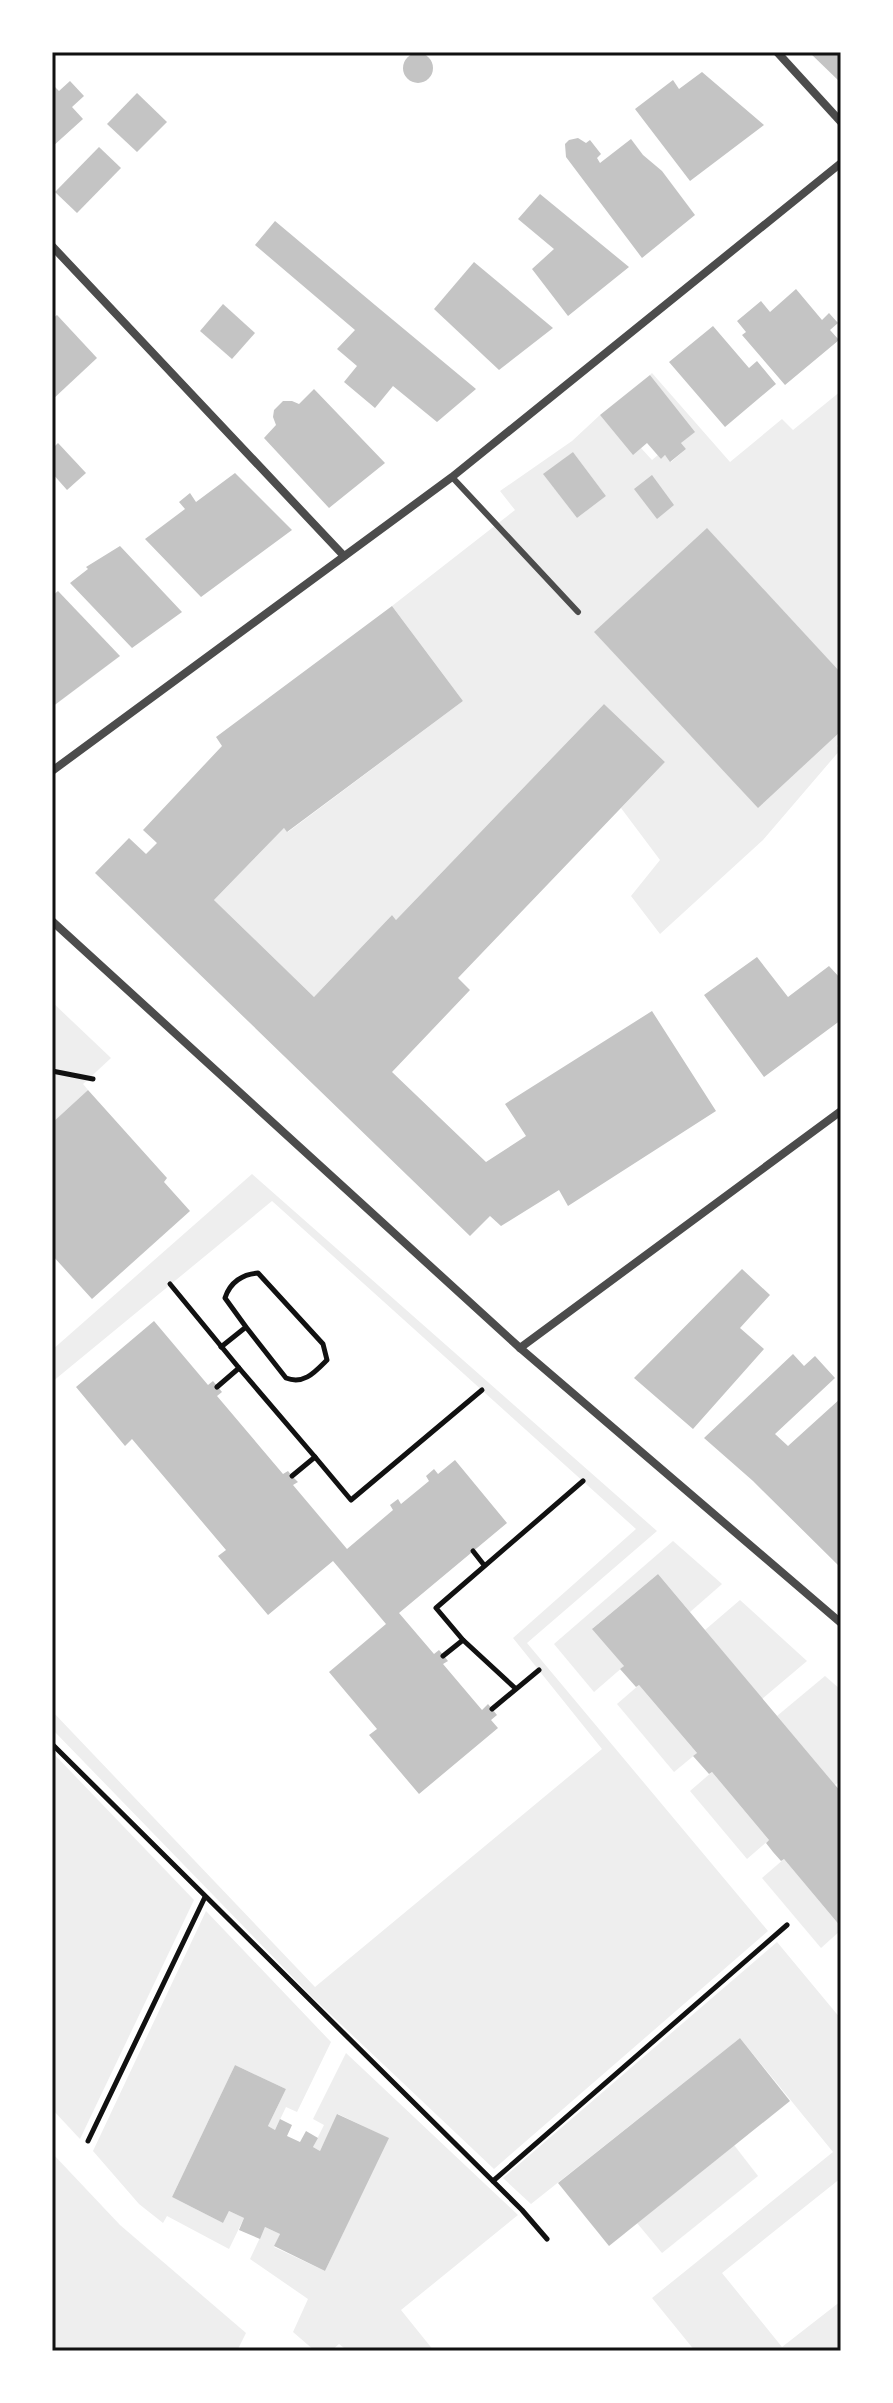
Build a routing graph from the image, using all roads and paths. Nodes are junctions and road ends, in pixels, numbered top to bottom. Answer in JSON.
{"nodes":[{"id":1,"x":777,"y":52,"type":"edge"},
{"id":2,"x":841,"y":122,"type":"edge"},
{"id":3,"x":841,"y":163,"type":"edge"},
{"id":4,"x":52,"y":246,"type":"edge"},
{"id":5,"x":452,"y":477,"type":"junction"},
{"id":6,"x":344,"y":556,"type":"junction"},
{"id":7,"x":578,"y":612,"type":"dead end"},
{"id":8,"x":52,"y":771,"type":"edge"},
{"id":9,"x":52,"y":921,"type":"edge"},
{"id":10,"x":52,"y":1071,"type":"edge"},
{"id":11,"x":93,"y":1079,"type":"dead end"},
{"id":12,"x":841,"y":1111,"type":"edge"},
{"id":13,"x":170,"y":1284,"type":"dead end"},
{"id":14,"x":246,"y":1327,"type":"junction"},
{"id":15,"x":221,"y":1347,"type":"junction"},
{"id":16,"x":520,"y":1348,"type":"junction"},
{"id":17,"x":239,"y":1368,"type":"junction"},
{"id":18,"x":217,"y":1387,"type":"dead end"},
{"id":19,"x":482,"y":1390,"type":"dead end"},
{"id":20,"x":315,"y":1457,"type":"junction"},
{"id":21,"x":292,"y":1476,"type":"dead end"},
{"id":22,"x":583,"y":1481,"type":"dead end"},
{"id":23,"x":473,"y":1551,"type":"dead end"},
{"id":24,"x":484,"y":1565,"type":"junction"},
{"id":25,"x":841,"y":1623,"type":"edge"},
{"id":26,"x":463,"y":1640,"type":"junction"},
{"id":27,"x":443,"y":1656,"type":"dead end"},
{"id":28,"x":539,"y":1670,"type":"dead end"},
{"id":29,"x":515,"y":1688,"type":"junction"},
{"id":30,"x":492,"y":1709,"type":"dead end"},
{"id":31,"x":52,"y":1744,"type":"edge"},
{"id":32,"x":205,"y":1897,"type":"junction"},
{"id":33,"x":787,"y":1925,"type":"dead end"},
{"id":34,"x":88,"y":2141,"type":"dead end"},
{"id":35,"x":493,"y":2181,"type":"junction"},
{"id":36,"x":547,"y":2239,"type":"dead end"}],
"edges":[{"from":1,"to":2,"type":"street"},
{"from":3,"to":5,"type":"street"},
{"from":4,"to":6,"type":"street"},
{"from":5,"to":6,"type":"street"},
{"from":5,"to":7,"type":"lane"},
{"from":6,"to":8,"type":"street"},
{"from":9,"to":16,"type":"street"},
{"from":10,"to":11,"type":"path"},
{"from":12,"to":16,"type":"street"},
{"from":13,"to":15,"type":"path"},
{"from":14,"to":14,"type":"path"},
{"from":14,"to":15,"type":"path"},
{"from":15,"to":17,"type":"path"},
{"from":16,"to":25,"type":"street"},
{"from":17,"to":18,"type":"path"},
{"from":17,"to":20,"type":"path"},
{"from":19,"to":20,"type":"path"},
{"from":20,"to":21,"type":"path"},
{"from":22,"to":24,"type":"path"},
{"from":23,"to":24,"type":"path"},
{"from":24,"to":26,"type":"path"},
{"from":26,"to":27,"type":"path"},
{"from":26,"to":29,"type":"path"},
{"from":28,"to":29,"type":"path"},
{"from":29,"to":30,"type":"path"},
{"from":31,"to":32,"type":"path"},
{"from":32,"to":34,"type":"path"},
{"from":32,"to":35,"type":"path"},
{"from":33,"to":35,"type":"path"},
{"from":35,"to":36,"type":"path"}]}
